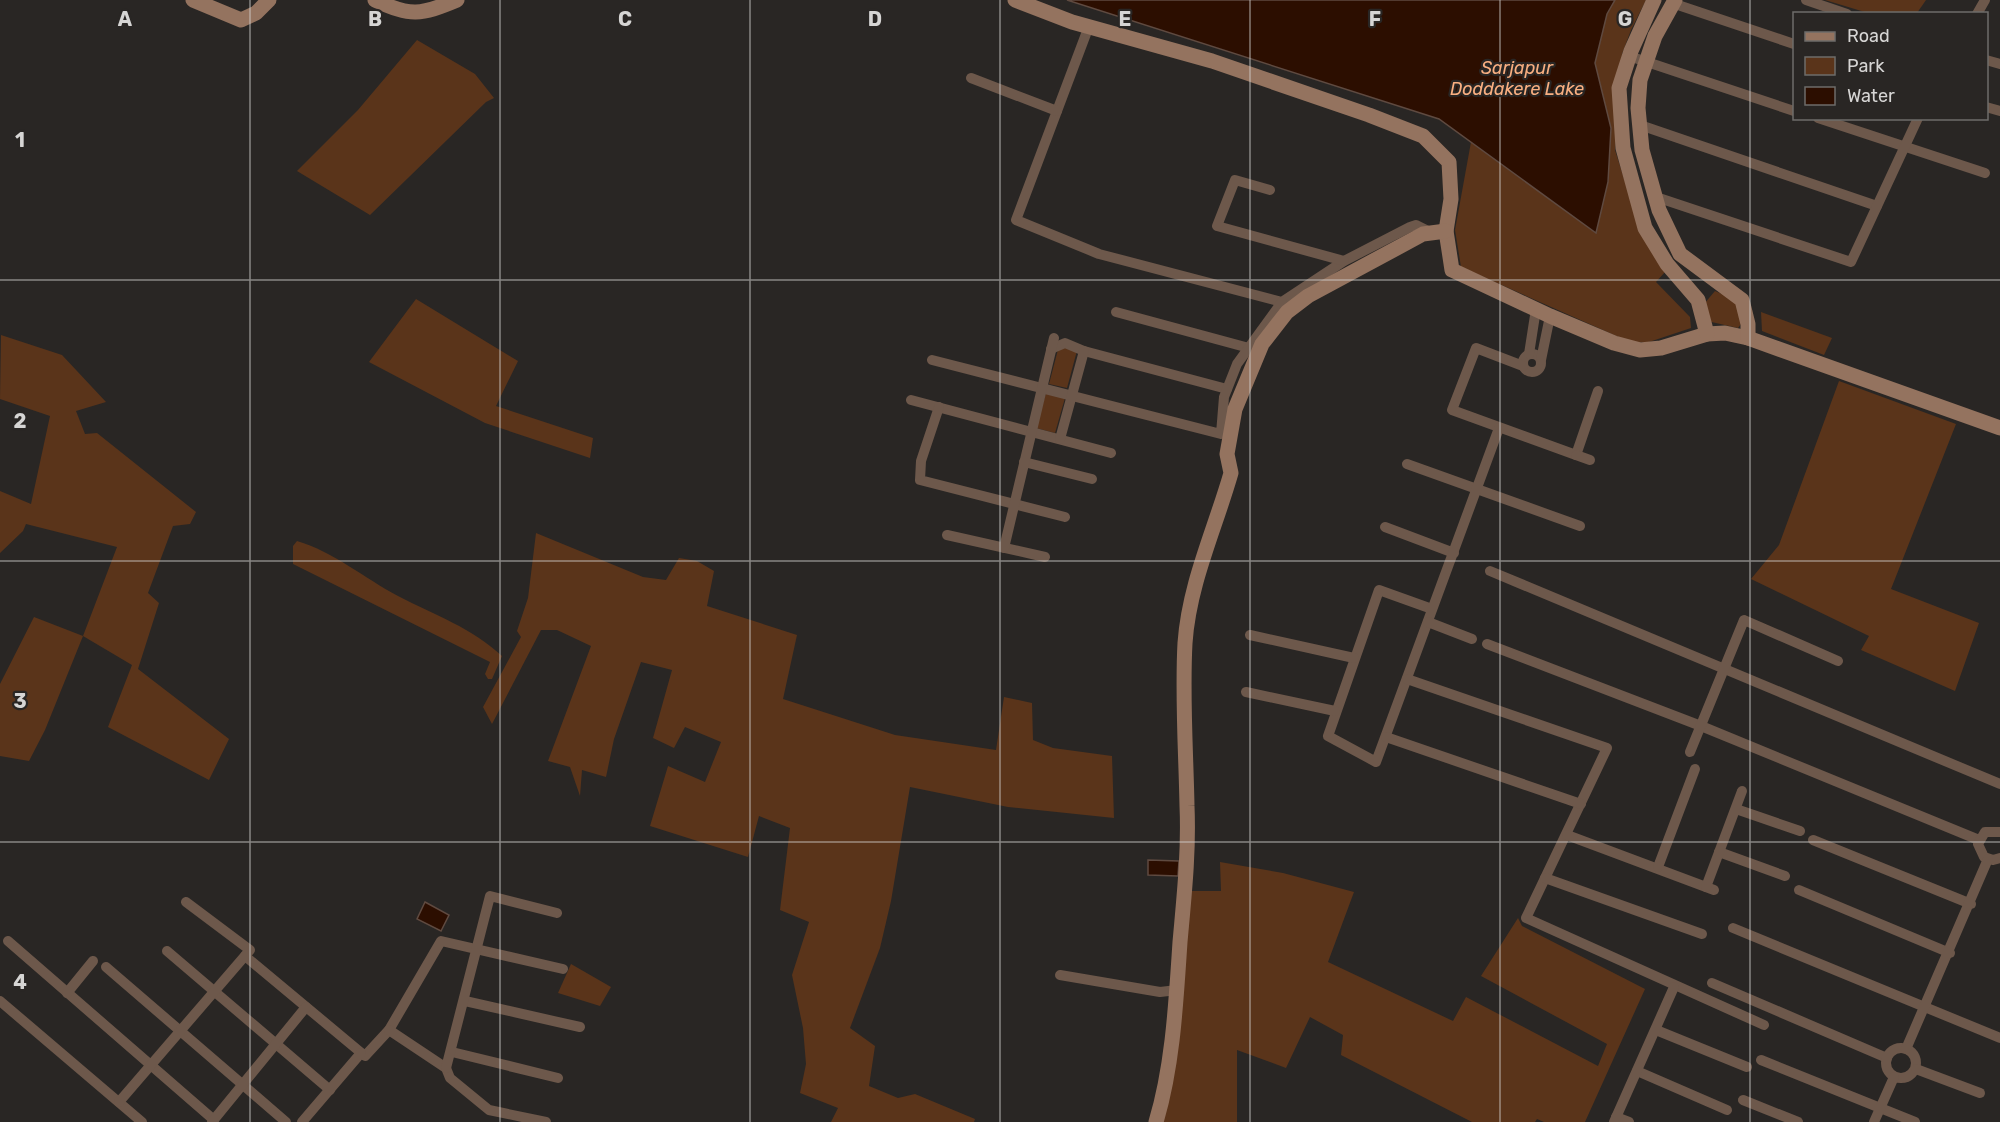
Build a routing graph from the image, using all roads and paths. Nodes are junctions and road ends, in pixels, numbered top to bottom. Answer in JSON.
{"nodes":[{"id":1,"x":193,"y":0,"type":"edge"},
{"id":2,"x":269,"y":0,"type":"edge"},
{"id":3,"x":375,"y":0,"type":"edge"},
{"id":4,"x":457,"y":0,"type":"edge"},
{"id":5,"x":1015,"y":0,"type":"edge"},
{"id":6,"x":1654,"y":0,"type":"edge"},
{"id":7,"x":1806,"y":0,"type":"edge"},
{"id":8,"x":1673,"y":2,"type":"edge"},
{"id":9,"x":1841,"y":12,"type":"edge"},
{"id":10,"x":1089,"y":26,"type":"junction"},
{"id":11,"x":1793,"y":44,"type":"edge"},
{"id":12,"x":1629,"y":56,"type":"junction"},
{"id":13,"x":1646,"y":62,"type":"junction"},
{"id":14,"x":971,"y":78,"type":"dead end"},
{"id":15,"x":1058,"y":111,"type":"junction"},
{"id":16,"x":1793,"y":111,"type":"edge"},
{"id":17,"x":1824,"y":120,"type":"edge"},
{"id":18,"x":1917,"y":120,"type":"edge"},
{"id":19,"x":1640,"y":125,"type":"junction"},
{"id":20,"x":1903,"y":146,"type":"junction"},
{"id":21,"x":1985,"y":173,"type":"dead end"},
{"id":22,"x":1270,"y":190,"type":"dead end"},
{"id":23,"x":1656,"y":197,"type":"junction"},
{"id":24,"x":1877,"y":206,"type":"junction"},
{"id":25,"x":1439,"y":232,"type":"junction"},
{"id":26,"x":1344,"y":261,"type":"junction"},
{"id":27,"x":1282,"y":302,"type":"junction"},
{"id":28,"x":1116,"y":312,"type":"dead end"},
{"id":29,"x":1543,"y":313,"type":"junction"},
{"id":30,"x":1707,"y":334,"type":"junction"},
{"id":31,"x":1748,"y":338,"type":"junction"},
{"id":32,"x":1249,"y":348,"type":"junction"},
{"id":33,"x":1084,"y":351,"type":"junction"},
{"id":34,"x":1529,"y":354,"type":"junction"},
{"id":35,"x":932,"y":360,"type":"dead end"},
{"id":36,"x":1541,"y":360,"type":"junction"},
{"id":37,"x":1523,"y":366,"type":"junction"},
{"id":38,"x":1042,"y":388,"type":"junction"},
{"id":39,"x":1227,"y":389,"type":"junction"},
{"id":40,"x":1598,"y":391,"type":"dead end"},
{"id":41,"x":1071,"y":396,"type":"junction"},
{"id":42,"x":911,"y":400,"type":"dead end"},
{"id":43,"x":939,"y":407,"type":"junction"},
{"id":44,"x":1499,"y":428,"type":"junction"},
{"id":45,"x":2000,"y":428,"type":"edge"},
{"id":46,"x":1031,"y":432,"type":"junction"},
{"id":47,"x":1060,"y":439,"type":"junction"},
{"id":48,"x":1111,"y":453,"type":"dead end"},
{"id":49,"x":1576,"y":455,"type":"junction"},
{"id":50,"x":1590,"y":460,"type":"dead end"},
{"id":51,"x":1024,"y":462,"type":"junction"},
{"id":52,"x":1407,"y":464,"type":"dead end"},
{"id":53,"x":1092,"y":479,"type":"dead end"},
{"id":54,"x":1478,"y":489,"type":"junction"},
{"id":55,"x":1014,"y":506,"type":"junction"},
{"id":56,"x":1065,"y":518,"type":"dead end"},
{"id":57,"x":1580,"y":526,"type":"dead end"},
{"id":58,"x":1385,"y":527,"type":"dead end"},
{"id":59,"x":947,"y":536,"type":"dead end"},
{"id":60,"x":1004,"y":548,"type":"junction"},
{"id":61,"x":1454,"y":553,"type":"junction"},
{"id":62,"x":1045,"y":557,"type":"dead end"},
{"id":63,"x":1490,"y":571,"type":"dead end"},
{"id":64,"x":1432,"y":609,"type":"junction"},
{"id":65,"x":1428,"y":622,"type":"junction"},
{"id":66,"x":1250,"y":635,"type":"dead end"},
{"id":67,"x":1472,"y":639,"type":"dead end"},
{"id":68,"x":1487,"y":644,"type":"dead end"},
{"id":69,"x":1354,"y":658,"type":"junction"},
{"id":70,"x":1838,"y":661,"type":"dead end"},
{"id":71,"x":1724,"y":670,"type":"junction"},
{"id":72,"x":1407,"y":679,"type":"junction"},
{"id":73,"x":1246,"y":692,"type":"dead end"},
{"id":74,"x":1335,"y":711,"type":"junction"},
{"id":75,"x":1701,"y":726,"type":"junction"},
{"id":76,"x":1386,"y":737,"type":"junction"},
{"id":77,"x":1690,"y":752,"type":"dead end"},
{"id":78,"x":1695,"y":769,"type":"dead end"},
{"id":79,"x":2000,"y":784,"type":"edge"},
{"id":80,"x":1742,"y":791,"type":"dead end"},
{"id":81,"x":1581,"y":804,"type":"junction"},
{"id":82,"x":1736,"y":809,"type":"junction"},
{"id":83,"x":1800,"y":831,"type":"dead end"},
{"id":84,"x":2000,"y":832,"type":"edge"},
{"id":85,"x":1567,"y":835,"type":"junction"},
{"id":86,"x":1813,"y":840,"type":"dead end"},
{"id":87,"x":1979,"y":840,"type":"junction"},
{"id":88,"x":1719,"y":852,"type":"junction"},
{"id":89,"x":2000,"y":858,"type":"edge"},
{"id":90,"x":1988,"y":859,"type":"junction"},
{"id":91,"x":1658,"y":867,"type":"junction"},
{"id":92,"x":1785,"y":876,"type":"dead end"},
{"id":93,"x":1545,"y":878,"type":"junction"},
{"id":94,"x":1799,"y":890,"type":"dead end"},
{"id":95,"x":186,"y":902,"type":"dead end"},
{"id":96,"x":1971,"y":904,"type":"junction"},
{"id":97,"x":557,"y":913,"type":"dead end"},
{"id":98,"x":1733,"y":928,"type":"dead end"},
{"id":99,"x":1702,"y":934,"type":"dead end"},
{"id":100,"x":8,"y":940,"type":"dead end"},
{"id":101,"x":477,"y":949,"type":"junction"},
{"id":102,"x":167,"y":951,"type":"dead end"},
{"id":103,"x":1950,"y":953,"type":"junction"},
{"id":104,"x":245,"y":956,"type":"junction"},
{"id":105,"x":93,"y":961,"type":"dead end"},
{"id":106,"x":106,"y":967,"type":"dead end"},
{"id":107,"x":563,"y":969,"type":"dead end"},
{"id":108,"x":1059,"y":975,"type":"dead end"},
{"id":109,"x":1712,"y":984,"type":"dead end"},
{"id":110,"x":1674,"y":987,"type":"junction"},
{"id":111,"x":1177,"y":990,"type":"junction"},
{"id":112,"x":67,"y":993,"type":"junction"},
{"id":113,"x":214,"y":993,"type":"junction"},
{"id":114,"x":0,"y":1001,"type":"edge"},
{"id":115,"x":465,"y":1001,"type":"junction"},
{"id":116,"x":306,"y":1008,"type":"junction"},
{"id":117,"x":1925,"y":1008,"type":"junction"},
{"id":118,"x":1764,"y":1025,"type":"dead end"},
{"id":119,"x":579,"y":1027,"type":"dead end"},
{"id":120,"x":183,"y":1030,"type":"junction"},
{"id":121,"x":389,"y":1030,"type":"junction"},
{"id":122,"x":1656,"y":1030,"type":"junction"},
{"id":123,"x":2000,"y":1038,"type":"edge"},
{"id":124,"x":276,"y":1044,"type":"junction"},
{"id":125,"x":1906,"y":1049,"type":"junction"},
{"id":126,"x":452,"y":1052,"type":"junction"},
{"id":127,"x":361,"y":1053,"type":"junction"},
{"id":128,"x":1887,"y":1058,"type":"junction"},
{"id":129,"x":1761,"y":1060,"type":"dead end"},
{"id":130,"x":151,"y":1067,"type":"junction"},
{"id":131,"x":1747,"y":1067,"type":"dead end"},
{"id":132,"x":447,"y":1068,"type":"junction"},
{"id":133,"x":1916,"y":1069,"type":"junction"},
{"id":134,"x":1637,"y":1071,"type":"junction"},
{"id":135,"x":1893,"y":1077,"type":"junction"},
{"id":136,"x":558,"y":1078,"type":"dead end"},
{"id":137,"x":243,"y":1084,"type":"junction"},
{"id":138,"x":330,"y":1090,"type":"junction"},
{"id":139,"x":1980,"y":1093,"type":"dead end"},
{"id":140,"x":1743,"y":1100,"type":"dead end"},
{"id":141,"x":119,"y":1102,"type":"junction"},
{"id":142,"x":1880,"y":1108,"type":"junction"},
{"id":143,"x":1727,"y":1110,"type":"dead end"},
{"id":144,"x":518,"y":1119,"type":"edge"},
{"id":145,"x":1615,"y":1119,"type":"edge"},
{"id":146,"x":213,"y":1121,"type":"edge"},
{"id":147,"x":142,"y":1122,"type":"edge"},
{"id":148,"x":286,"y":1122,"type":"edge"},
{"id":149,"x":302,"y":1122,"type":"edge"},
{"id":150,"x":546,"y":1122,"type":"edge"},
{"id":151,"x":1156,"y":1122,"type":"edge"},
{"id":152,"x":1629,"y":1122,"type":"edge"},
{"id":153,"x":1798,"y":1122,"type":"edge"},
{"id":154,"x":1874,"y":1122,"type":"edge"},
{"id":155,"x":1915,"y":1122,"type":"edge"}],
"edges":[{"from":1,"to":2,"type":"street"},
{"from":3,"to":4,"type":"street"},
{"from":5,"to":10,"type":"street"},
{"from":6,"to":12,"type":"street"},
{"from":7,"to":9,"type":"street"},
{"from":8,"to":11,"type":"street"},
{"from":8,"to":13,"type":"street"},
{"from":10,"to":15,"type":"street"},
{"from":10,"to":25,"type":"street"},
{"from":12,"to":13,"type":"street"},
{"from":12,"to":30,"type":"street"},
{"from":13,"to":16,"type":"street"},
{"from":13,"to":19,"type":"street"},
{"from":14,"to":15,"type":"street"},
{"from":15,"to":27,"type":"street"},
{"from":17,"to":20,"type":"street"},
{"from":18,"to":20,"type":"street"},
{"from":19,"to":23,"type":"street"},
{"from":19,"to":24,"type":"street"},
{"from":20,"to":21,"type":"street"},
{"from":20,"to":24,"type":"street"},
{"from":22,"to":26,"type":"street"},
{"from":23,"to":24,"type":"street"},
{"from":23,"to":31,"type":"street"},
{"from":25,"to":26,"type":"street"},
{"from":25,"to":29,"type":"street"},
{"from":25,"to":111,"type":"street"},
{"from":26,"to":27,"type":"street"},
{"from":27,"to":32,"type":"street"},
{"from":28,"to":32,"type":"street"},
{"from":29,"to":30,"type":"street"},
{"from":29,"to":34,"type":"street"},
{"from":29,"to":36,"type":"street"},
{"from":30,"to":31,"type":"street"},
{"from":31,"to":45,"type":"street"},
{"from":32,"to":39,"type":"street"},
{"from":33,"to":38,"type":"street"},
{"from":33,"to":39,"type":"street"},
{"from":33,"to":41,"type":"street"},
{"from":34,"to":36,"type":"street"},
{"from":34,"to":37,"type":"street"},
{"from":35,"to":38,"type":"street"},
{"from":36,"to":37,"type":"street"},
{"from":37,"to":44,"type":"street"},
{"from":38,"to":41,"type":"street"},
{"from":38,"to":46,"type":"street"},
{"from":39,"to":41,"type":"street"},
{"from":40,"to":49,"type":"street"},
{"from":41,"to":47,"type":"street"},
{"from":42,"to":43,"type":"street"},
{"from":43,"to":46,"type":"street"},
{"from":43,"to":55,"type":"street"},
{"from":44,"to":49,"type":"street"},
{"from":44,"to":54,"type":"street"},
{"from":46,"to":47,"type":"street"},
{"from":46,"to":51,"type":"street"},
{"from":47,"to":48,"type":"street"},
{"from":49,"to":50,"type":"street"},
{"from":51,"to":53,"type":"street"},
{"from":51,"to":55,"type":"street"},
{"from":52,"to":54,"type":"street"},
{"from":54,"to":57,"type":"street"},
{"from":54,"to":61,"type":"street"},
{"from":55,"to":56,"type":"street"},
{"from":55,"to":60,"type":"street"},
{"from":58,"to":61,"type":"street"},
{"from":59,"to":60,"type":"street"},
{"from":60,"to":62,"type":"street"},
{"from":61,"to":64,"type":"street"},
{"from":63,"to":71,"type":"street"},
{"from":64,"to":65,"type":"street"},
{"from":64,"to":69,"type":"street"},
{"from":65,"to":67,"type":"street"},
{"from":65,"to":72,"type":"street"},
{"from":66,"to":69,"type":"street"},
{"from":68,"to":75,"type":"street"},
{"from":69,"to":74,"type":"street"},
{"from":70,"to":71,"type":"street"},
{"from":71,"to":75,"type":"street"},
{"from":71,"to":79,"type":"street"},
{"from":72,"to":76,"type":"street"},
{"from":72,"to":81,"type":"street"},
{"from":73,"to":74,"type":"street"},
{"from":74,"to":76,"type":"street"},
{"from":75,"to":77,"type":"street"},
{"from":75,"to":87,"type":"street"},
{"from":76,"to":81,"type":"street"},
{"from":78,"to":91,"type":"street"},
{"from":80,"to":82,"type":"street"},
{"from":81,"to":85,"type":"street"},
{"from":82,"to":83,"type":"street"},
{"from":82,"to":88,"type":"street"},
{"from":84,"to":87,"type":"street"},
{"from":85,"to":91,"type":"street"},
{"from":85,"to":93,"type":"street"},
{"from":86,"to":96,"type":"street"},
{"from":87,"to":90,"type":"street"},
{"from":88,"to":91,"type":"street"},
{"from":88,"to":92,"type":"street"},
{"from":89,"to":90,"type":"street"},
{"from":90,"to":96,"type":"street"},
{"from":93,"to":99,"type":"street"},
{"from":93,"to":110,"type":"street"},
{"from":94,"to":103,"type":"street"},
{"from":95,"to":104,"type":"street"},
{"from":96,"to":103,"type":"street"},
{"from":97,"to":101,"type":"street"},
{"from":98,"to":117,"type":"street"},
{"from":100,"to":112,"type":"street"},
{"from":101,"to":107,"type":"street"},
{"from":101,"to":115,"type":"street"},
{"from":101,"to":121,"type":"street"},
{"from":102,"to":113,"type":"street"},
{"from":103,"to":117,"type":"street"},
{"from":104,"to":113,"type":"street"},
{"from":104,"to":116,"type":"street"},
{"from":105,"to":112,"type":"street"},
{"from":106,"to":120,"type":"street"},
{"from":108,"to":111,"type":"street"},
{"from":109,"to":128,"type":"street"},
{"from":110,"to":118,"type":"street"},
{"from":110,"to":122,"type":"street"},
{"from":111,"to":151,"type":"street"},
{"from":112,"to":130,"type":"street"},
{"from":113,"to":120,"type":"street"},
{"from":113,"to":124,"type":"street"},
{"from":114,"to":141,"type":"street"},
{"from":115,"to":119,"type":"street"},
{"from":115,"to":126,"type":"street"},
{"from":116,"to":124,"type":"street"},
{"from":116,"to":127,"type":"street"},
{"from":117,"to":123,"type":"street"},
{"from":117,"to":125,"type":"street"},
{"from":120,"to":130,"type":"street"},
{"from":120,"to":137,"type":"street"},
{"from":121,"to":127,"type":"street"},
{"from":121,"to":132,"type":"street"},
{"from":122,"to":131,"type":"street"},
{"from":122,"to":134,"type":"street"},
{"from":124,"to":137,"type":"street"},
{"from":124,"to":138,"type":"street"},
{"from":125,"to":128,"type":"street"},
{"from":125,"to":133,"type":"street"},
{"from":126,"to":132,"type":"street"},
{"from":126,"to":136,"type":"street"},
{"from":127,"to":138,"type":"street"},
{"from":128,"to":135,"type":"street"},
{"from":129,"to":142,"type":"street"},
{"from":130,"to":141,"type":"street"},
{"from":130,"to":146,"type":"street"},
{"from":132,"to":144,"type":"street"},
{"from":133,"to":135,"type":"street"},
{"from":133,"to":139,"type":"street"},
{"from":134,"to":143,"type":"street"},
{"from":134,"to":145,"type":"street"},
{"from":135,"to":142,"type":"street"},
{"from":137,"to":146,"type":"street"},
{"from":137,"to":148,"type":"street"},
{"from":138,"to":149,"type":"street"},
{"from":140,"to":153,"type":"street"},
{"from":141,"to":147,"type":"street"},
{"from":142,"to":154,"type":"street"},
{"from":142,"to":155,"type":"street"},
{"from":144,"to":150,"type":"street"},
{"from":145,"to":152,"type":"street"}]}
